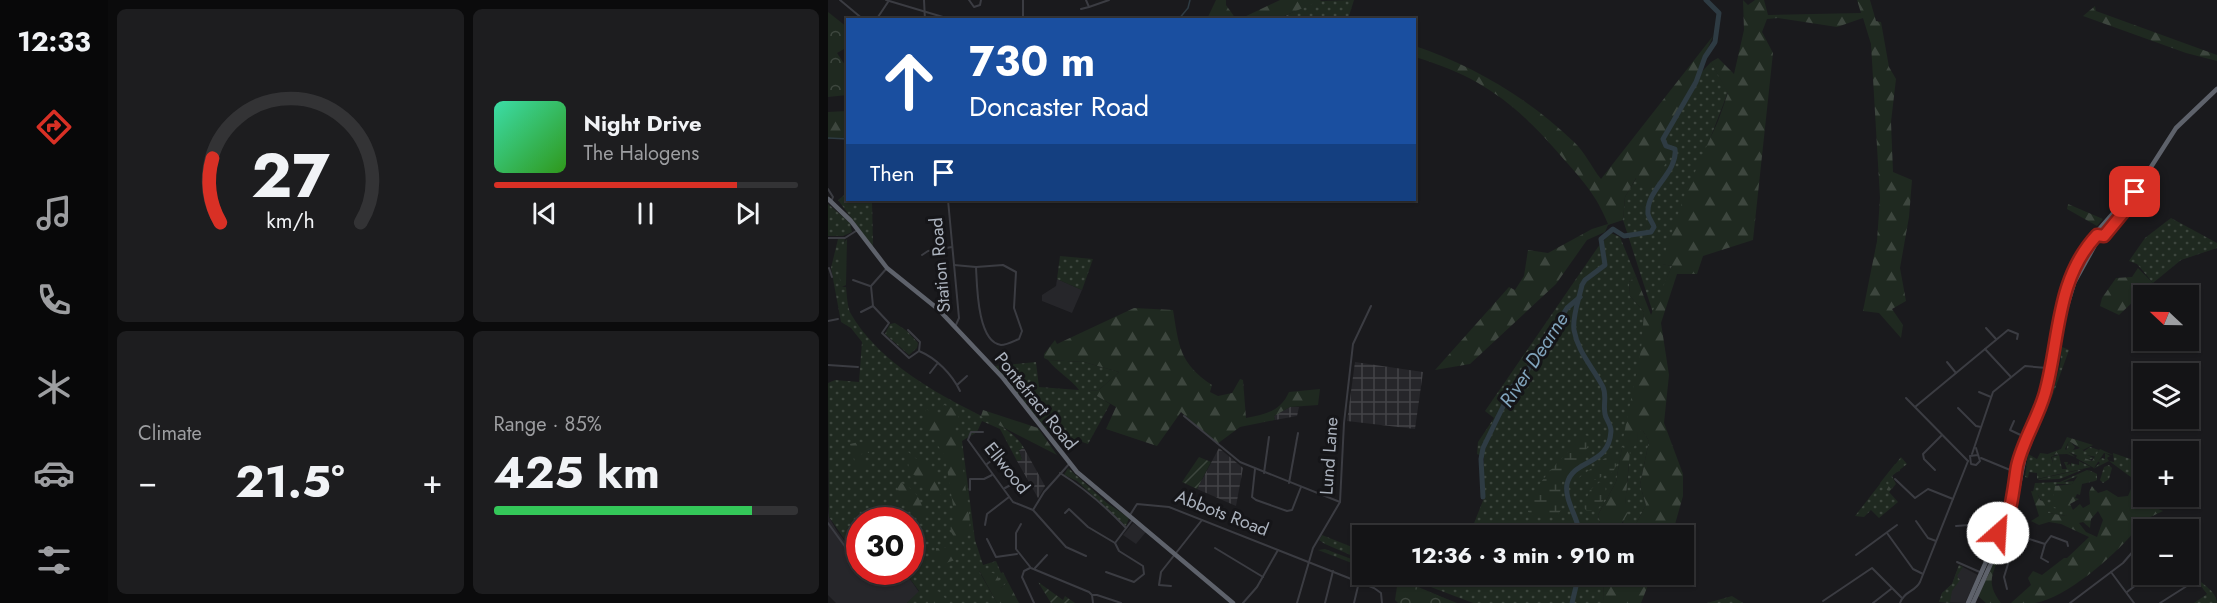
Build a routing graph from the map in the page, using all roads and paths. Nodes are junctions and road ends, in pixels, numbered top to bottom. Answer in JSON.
{"nodes":[{"id":1,"x":840,"y":0,"type":"edge"},
{"id":2,"x":924,"y":0,"type":"edge"},
{"id":3,"x":969,"y":0,"type":"edge"},
{"id":4,"x":981,"y":0,"type":"edge"},
{"id":5,"x":1023,"y":0,"type":"edge"},
{"id":6,"x":1086,"y":0,"type":"edge"},
{"id":7,"x":1109,"y":0,"type":"edge"},
{"id":8,"x":887,"y":1,"type":"edge"},
{"id":9,"x":1089,"y":7,"type":"junction"},
{"id":10,"x":1081,"y":9,"type":"dead end"},
{"id":11,"x":925,"y":13,"type":"junction"},
{"id":12,"x":863,"y":18,"type":"edge"},
{"id":13,"x":877,"y":18,"type":"edge"},
{"id":14,"x":925,"y":18,"type":"edge"},
{"id":15,"x":945,"y":18,"type":"edge"},
{"id":16,"x":1023,"y":18,"type":"edge"},
{"id":17,"x":2217,"y":89,"type":"edge"},
{"id":18,"x":2141,"y":183,"type":"junction"},
{"id":19,"x":828,"y":189,"type":"edge"},
{"id":20,"x":830,"y":200,"type":"edge"},
{"id":21,"x":948,"y":201,"type":"edge"},
{"id":22,"x":856,"y":231,"type":"dead end"},
{"id":23,"x":2100,"y":236,"type":"junction"},
{"id":24,"x":828,"y":238,"type":"edge"},
{"id":25,"x":2089,"y":243,"type":"junction"},
{"id":26,"x":952,"y":247,"type":"junction"},
{"id":27,"x":922,"y":255,"type":"dead end"},
{"id":28,"x":954,"y":265,"type":"junction"},
{"id":29,"x":976,"y":267,"type":"junction"},
{"id":30,"x":829,"y":268,"type":"edge"},
{"id":31,"x":888,"y":268,"type":"junction"},
{"id":32,"x":829,"y":272,"type":"edge"},
{"id":33,"x":832,"y":277,"type":"dead end"},
{"id":34,"x":853,"y":280,"type":"dead end"},
{"id":35,"x":871,"y":286,"type":"junction"},
{"id":36,"x":2066,"y":299,"type":"junction"},
{"id":37,"x":873,"y":306,"type":"junction"},
{"id":38,"x":1371,"y":306,"type":"dead end"},
{"id":39,"x":861,"y":312,"type":"dead end"},
{"id":40,"x":838,"y":315,"type":"dead end"},
{"id":41,"x":828,"y":321,"type":"edge"},
{"id":42,"x":956,"y":327,"type":"junction"},
{"id":43,"x":1986,"y":328,"type":"dead end"},
{"id":44,"x":908,"y":330,"type":"dead end"},
{"id":45,"x":1996,"y":339,"type":"junction"},
{"id":46,"x":2017,"y":339,"type":"dead end"},
{"id":47,"x":1984,"y":349,"type":"junction"},
{"id":48,"x":920,"y":351,"type":"junction"},
{"id":49,"x":1947,"y":362,"type":"dead end"},
{"id":50,"x":937,"y":364,"type":"junction"},
{"id":51,"x":828,"y":365,"type":"edge"},
{"id":52,"x":858,"y":367,"type":"dead end"},
{"id":53,"x":2051,"y":371,"type":"junction"},
{"id":54,"x":1956,"y":372,"type":"junction"},
{"id":55,"x":930,"y":373,"type":"dead end"},
{"id":56,"x":967,"y":376,"type":"dead end"},
{"id":57,"x":2011,"y":377,"type":"junction"},
{"id":58,"x":957,"y":385,"type":"junction"},
{"id":59,"x":960,"y":390,"type":"dead end"},
{"id":60,"x":1980,"y":392,"type":"dead end"},
{"id":61,"x":1991,"y":397,"type":"junction"},
{"id":62,"x":1906,"y":398,"type":"dead end"},
{"id":63,"x":1915,"y":407,"type":"junction"},
{"id":64,"x":1958,"y":408,"type":"dead end"},
{"id":65,"x":1184,"y":416,"type":"dead end"},
{"id":66,"x":2014,"y":421,"type":"dead end"},
{"id":67,"x":1982,"y":427,"type":"junction"},
{"id":68,"x":2034,"y":428,"type":"junction"},
{"id":69,"x":965,"y":432,"type":"dead end"},
{"id":70,"x":983,"y":432,"type":"dead end"},
{"id":71,"x":1298,"y":433,"type":"dead end"},
{"id":72,"x":969,"y":434,"type":"junction"},
{"id":73,"x":1942,"y":434,"type":"junction"},
{"id":74,"x":1269,"y":437,"type":"dead end"},
{"id":75,"x":2027,"y":438,"type":"junction"},
{"id":76,"x":1976,"y":447,"type":"junction"},
{"id":77,"x":997,"y":449,"type":"dead end"},
{"id":78,"x":1000,"y":454,"type":"junction"},
{"id":79,"x":1962,"y":454,"type":"junction"},
{"id":80,"x":1972,"y":454,"type":"junction"},
{"id":81,"x":1979,"y":456,"type":"junction"},
{"id":82,"x":1002,"y":459,"type":"dead end"},
{"id":83,"x":1968,"y":461,"type":"junction"},
{"id":84,"x":1988,"y":462,"type":"junction"},
{"id":85,"x":987,"y":464,"type":"junction"},
{"id":86,"x":1070,"y":464,"type":"junction"},
{"id":87,"x":1976,"y":465,"type":"junction"},
{"id":88,"x":1934,"y":468,"type":"dead end"},
{"id":89,"x":1255,"y":469,"type":"junction"},
{"id":90,"x":1966,"y":471,"type":"junction"},
{"id":91,"x":2019,"y":472,"type":"junction"},
{"id":92,"x":1060,"y":473,"type":"junction"},
{"id":93,"x":1263,"y":473,"type":"junction"},
{"id":94,"x":992,"y":475,"type":"junction"},
{"id":95,"x":1014,"y":478,"type":"dead end"},
{"id":96,"x":1895,"y":479,"type":"dead end"},
{"id":97,"x":1016,"y":482,"type":"junction"},
{"id":98,"x":1288,"y":483,"type":"junction"},
{"id":99,"x":1018,"y":485,"type":"dead end"},
{"id":100,"x":1302,"y":487,"type":"junction"},
{"id":101,"x":1005,"y":488,"type":"junction"},
{"id":102,"x":970,"y":490,"type":"dead end"},
{"id":103,"x":1009,"y":497,"type":"junction"},
{"id":104,"x":1915,"y":498,"type":"junction"},
{"id":105,"x":1953,"y":499,"type":"junction"},
{"id":106,"x":1340,"y":502,"type":"junction"},
{"id":107,"x":1910,"y":502,"type":"dead end"},
{"id":108,"x":1033,"y":510,"type":"junction"},
{"id":109,"x":1065,"y":513,"type":"dead end"},
{"id":110,"x":1132,"y":517,"type":"junction"},
{"id":111,"x":1202,"y":520,"type":"junction"},
{"id":112,"x":1916,"y":521,"type":"dead end"},
{"id":113,"x":828,"y":523,"type":"edge"},
{"id":114,"x":1021,"y":524,"type":"dead end"},
{"id":115,"x":985,"y":525,"type":"dead end"},
{"id":116,"x":1897,"y":525,"type":"dead end"},
{"id":117,"x":1956,"y":526,"type":"dead end"},
{"id":118,"x":1126,"y":528,"type":"junction"},
{"id":119,"x":1887,"y":533,"type":"junction"},
{"id":120,"x":2002,"y":533,"type":"junction"},
{"id":121,"x":2014,"y":538,"type":"junction"},
{"id":122,"x":987,"y":539,"type":"dead end"},
{"id":123,"x":1936,"y":541,"type":"junction"},
{"id":124,"x":1115,"y":543,"type":"junction"},
{"id":125,"x":2045,"y":544,"type":"junction"},
{"id":126,"x":2068,"y":546,"type":"dead end"},
{"id":127,"x":846,"y":548,"type":"edge"},
{"id":128,"x":1215,"y":548,"type":"dead end"},
{"id":129,"x":1278,"y":549,"type":"junction"},
{"id":130,"x":2133,"y":550,"type":"edge"},
{"id":131,"x":1018,"y":554,"type":"junction"},
{"id":132,"x":1176,"y":554,"type":"junction"},
{"id":133,"x":1047,"y":555,"type":"dead end"},
{"id":134,"x":1856,"y":555,"type":"dead end"},
{"id":135,"x":1086,"y":556,"type":"dead end"},
{"id":136,"x":1308,"y":562,"type":"junction"},
{"id":137,"x":1957,"y":562,"type":"dead end"},
{"id":138,"x":2048,"y":562,"type":"dead end"},
{"id":139,"x":1033,"y":568,"type":"junction"},
{"id":140,"x":1333,"y":571,"type":"junction"},
{"id":141,"x":1106,"y":572,"type":"dead end"},
{"id":142,"x":2111,"y":572,"type":"junction"},
{"id":143,"x":1982,"y":573,"type":"junction"},
{"id":144,"x":1923,"y":574,"type":"junction"},
{"id":145,"x":1263,"y":577,"type":"junction"},
{"id":146,"x":1352,"y":579,"type":"edge"},
{"id":147,"x":1154,"y":584,"type":"dead end"},
{"id":148,"x":1159,"y":585,"type":"junction"},
{"id":149,"x":1358,"y":585,"type":"edge"},
{"id":150,"x":1366,"y":585,"type":"edge"},
{"id":151,"x":2136,"y":585,"type":"edge"},
{"id":152,"x":2188,"y":585,"type":"edge"},
{"id":153,"x":1171,"y":586,"type":"dead end"},
{"id":154,"x":1891,"y":589,"type":"junction"},
{"id":155,"x":2007,"y":589,"type":"dead end"},
{"id":156,"x":2127,"y":592,"type":"junction"},
{"id":157,"x":1975,"y":593,"type":"junction"},
{"id":158,"x":1092,"y":595,"type":"junction"},
{"id":159,"x":1902,"y":598,"type":"junction"},
{"id":160,"x":1823,"y":601,"type":"dead end"},
{"id":161,"x":1034,"y":603,"type":"edge"},
{"id":162,"x":1093,"y":603,"type":"edge"},
{"id":163,"x":1121,"y":603,"type":"edge"},
{"id":164,"x":1233,"y":603,"type":"edge"},
{"id":165,"x":1243,"y":603,"type":"edge"},
{"id":166,"x":1297,"y":603,"type":"edge"},
{"id":167,"x":1325,"y":603,"type":"edge"},
{"id":168,"x":1354,"y":603,"type":"edge"},
{"id":169,"x":1383,"y":603,"type":"edge"},
{"id":170,"x":1873,"y":603,"type":"edge"},
{"id":171,"x":1900,"y":603,"type":"edge"},
{"id":172,"x":1968,"y":603,"type":"edge"},
{"id":173,"x":1973,"y":603,"type":"edge"},
{"id":174,"x":2070,"y":603,"type":"edge"},
{"id":175,"x":2134,"y":603,"type":"edge"},
{"id":176,"x":2160,"y":603,"type":"edge"}],
"edges":[{"from":1,"to":12,"type":"street"},
{"from":2,"to":11,"type":"street"},
{"from":3,"to":4,"type":"street"},
{"from":5,"to":16,"type":"street"},
{"from":6,"to":9,"type":"street"},
{"from":7,"to":9,"type":"street"},
{"from":8,"to":11,"type":"street"},
{"from":8,"to":13,"type":"street"},
{"from":9,"to":10,"type":"street"},
{"from":11,"to":14,"type":"street"},
{"from":11,"to":15,"type":"street"},
{"from":17,"to":18,"type":"highway"},
{"from":18,"to":23,"type":"highway"},
{"from":18,"to":25,"type":"highway"},
{"from":19,"to":20,"type":"street","name":"Pontefract Road"},
{"from":20,"to":31,"type":"highway","name":"Pontefract Road"},
{"from":21,"to":26,"type":"street","name":"Station Road"},
{"from":22,"to":24,"type":"street"},
{"from":23,"to":25,"type":"highway"},
{"from":23,"to":36,"type":"highway"},
{"from":25,"to":36,"type":"highway"},
{"from":26,"to":27,"type":"street"},
{"from":26,"to":28,"type":"street","name":"Station Road"},
{"from":28,"to":29,"type":"street"},
{"from":28,"to":42,"type":"street","name":"Station Road"},
{"from":29,"to":29,"type":"street"},
{"from":30,"to":32,"type":"street"},
{"from":31,"to":35,"type":"street"},
{"from":31,"to":42,"type":"highway","name":"Pontefract Road"},
{"from":32,"to":33,"type":"street"},
{"from":34,"to":35,"type":"street"},
{"from":35,"to":37,"type":"street"},
{"from":36,"to":53,"type":"highway"},
{"from":37,"to":39,"type":"street"},
{"from":37,"to":48,"type":"street"},
{"from":38,"to":106,"type":"street","name":"Lund Lane"},
{"from":40,"to":41,"type":"street"},
{"from":42,"to":86,"type":"highway","name":"Pontefract Road"},
{"from":43,"to":45,"type":"street"},
{"from":44,"to":48,"type":"street"},
{"from":45,"to":46,"type":"street"},
{"from":45,"to":47,"type":"street"},
{"from":47,"to":54,"type":"street"},
{"from":47,"to":57,"type":"street"},
{"from":48,"to":50,"type":"street"},
{"from":49,"to":54,"type":"street"},
{"from":50,"to":55,"type":"street"},
{"from":50,"to":58,"type":"street"},
{"from":51,"to":52,"type":"street"},
{"from":53,"to":57,"type":"street"},
{"from":53,"to":68,"type":"highway"},
{"from":54,"to":63,"type":"street"},
{"from":56,"to":58,"type":"street"},
{"from":57,"to":61,"type":"street"},
{"from":58,"to":59,"type":"street"},
{"from":60,"to":61,"type":"street"},
{"from":61,"to":67,"type":"street"},
{"from":62,"to":63,"type":"street"},
{"from":63,"to":73,"type":"street"},
{"from":64,"to":67,"type":"street"},
{"from":65,"to":89,"type":"street"},
{"from":66,"to":75,"type":"street"},
{"from":67,"to":76,"type":"street"},
{"from":68,"to":75,"type":"highway"},
{"from":68,"to":91,"type":"highway"},
{"from":69,"to":72,"type":"street","name":"Ellwood"},
{"from":70,"to":72,"type":"street","name":"Ellwood"},
{"from":71,"to":98,"type":"street"},
{"from":72,"to":85,"type":"street","name":"Ellwood"},
{"from":73,"to":79,"type":"street"},
{"from":73,"to":88,"type":"street"},
{"from":74,"to":93,"type":"street"},
{"from":75,"to":91,"type":"highway"},
{"from":76,"to":80,"type":"street"},
{"from":76,"to":81,"type":"street"},
{"from":77,"to":78,"type":"street"},
{"from":78,"to":82,"type":"street"},
{"from":78,"to":85,"type":"street"},
{"from":79,"to":80,"type":"street"},
{"from":79,"to":83,"type":"street"},
{"from":80,"to":81,"type":"street"},
{"from":80,"to":83,"type":"street"},
{"from":81,"to":84,"type":"street"},
{"from":81,"to":87,"type":"street"},
{"from":83,"to":87,"type":"street"},
{"from":83,"to":90,"type":"street"},
{"from":84,"to":87,"type":"street"},
{"from":84,"to":91,"type":"street"},
{"from":85,"to":94,"type":"street","name":"Ellwood"},
{"from":86,"to":92,"type":"street"},
{"from":86,"to":110,"type":"highway","name":"Pontefract Road"},
{"from":87,"to":90,"type":"street"},
{"from":89,"to":93,"type":"street"},
{"from":89,"to":100,"type":"street"},
{"from":90,"to":105,"type":"street"},
{"from":91,"to":120,"type":"highway"},
{"from":92,"to":108,"type":"street"},
{"from":92,"to":118,"type":"street","name":"Pontefract Road"},
{"from":93,"to":98,"type":"street"},
{"from":94,"to":101,"type":"street","name":"Ellwood"},
{"from":94,"to":102,"type":"street"},
{"from":95,"to":97,"type":"street"},
{"from":96,"to":104,"type":"street"},
{"from":97,"to":99,"type":"street"},
{"from":97,"to":101,"type":"street"},
{"from":98,"to":100,"type":"street"},
{"from":100,"to":106,"type":"street"},
{"from":101,"to":103,"type":"street","name":"Ellwood"},
{"from":103,"to":108,"type":"street","name":"Ellwood"},
{"from":103,"to":115,"type":"street"},
{"from":104,"to":105,"type":"street"},
{"from":104,"to":107,"type":"street"},
{"from":105,"to":123,"type":"street"},
{"from":106,"to":136,"type":"street","name":"Lund Lane"},
{"from":108,"to":135,"type":"street","name":"Ellwood"},
{"from":109,"to":124,"type":"street"},
{"from":110,"to":111,"type":"street","name":"Abbots Road"},
{"from":110,"to":118,"type":"street"},
{"from":110,"to":132,"type":"highway","name":"Pontefract Road"},
{"from":111,"to":129,"type":"street","name":"Abbots Road"},
{"from":111,"to":132,"type":"street"},
{"from":112,"to":123,"type":"street"},
{"from":113,"to":127,"type":"street"},
{"from":114,"to":131,"type":"street"},
{"from":116,"to":119,"type":"street"},
{"from":117,"to":120,"type":"street"},
{"from":118,"to":124,"type":"street"},
{"from":119,"to":134,"type":"street"},
{"from":119,"to":144,"type":"street"},
{"from":120,"to":121,"type":"street"},
{"from":120,"to":143,"type":"highway"},
{"from":120,"to":157,"type":"highway"},
{"from":121,"to":125,"type":"street"},
{"from":121,"to":155,"type":"street"},
{"from":122,"to":131,"type":"street"},
{"from":123,"to":144,"type":"street"},
{"from":124,"to":141,"type":"street"},
{"from":125,"to":126,"type":"street"},
{"from":125,"to":138,"type":"street"},
{"from":128,"to":145,"type":"street"},
{"from":129,"to":136,"type":"street","name":"Abbots Road"},
{"from":129,"to":145,"type":"street"},
{"from":130,"to":142,"type":"street"},
{"from":131,"to":139,"type":"street"},
{"from":132,"to":148,"type":"street"},
{"from":132,"to":164,"type":"highway","name":"Pontefract Road"},
{"from":133,"to":139,"type":"street"},
{"from":136,"to":140,"type":"street","name":"Abbots Road"},
{"from":136,"to":166,"type":"street","name":"Lund Lane"},
{"from":137,"to":143,"type":"street"},
{"from":139,"to":158,"type":"street"},
{"from":139,"to":161,"type":"street"},
{"from":140,"to":146,"type":"street","name":"Abbots Road"},
{"from":140,"to":167,"type":"street"},
{"from":142,"to":156,"type":"street"},
{"from":142,"to":174,"type":"street"},
{"from":143,"to":157,"type":"highway"},
{"from":144,"to":159,"type":"street"},
{"from":145,"to":165,"type":"street"},
{"from":147,"to":148,"type":"street"},
{"from":148,"to":153,"type":"street"},
{"from":149,"to":168,"type":"street"},
{"from":150,"to":169,"type":"street","name":"Abbots Road"},
{"from":151,"to":156,"type":"street"},
{"from":152,"to":176,"type":"street"},
{"from":154,"to":159,"type":"street"},
{"from":154,"to":160,"type":"street"},
{"from":154,"to":170,"type":"street"},
{"from":156,"to":175,"type":"street"},
{"from":157,"to":172,"type":"highway"},
{"from":157,"to":173,"type":"highway"},
{"from":158,"to":162,"type":"street"},
{"from":158,"to":163,"type":"street"},
{"from":159,"to":171,"type":"street"}]}
